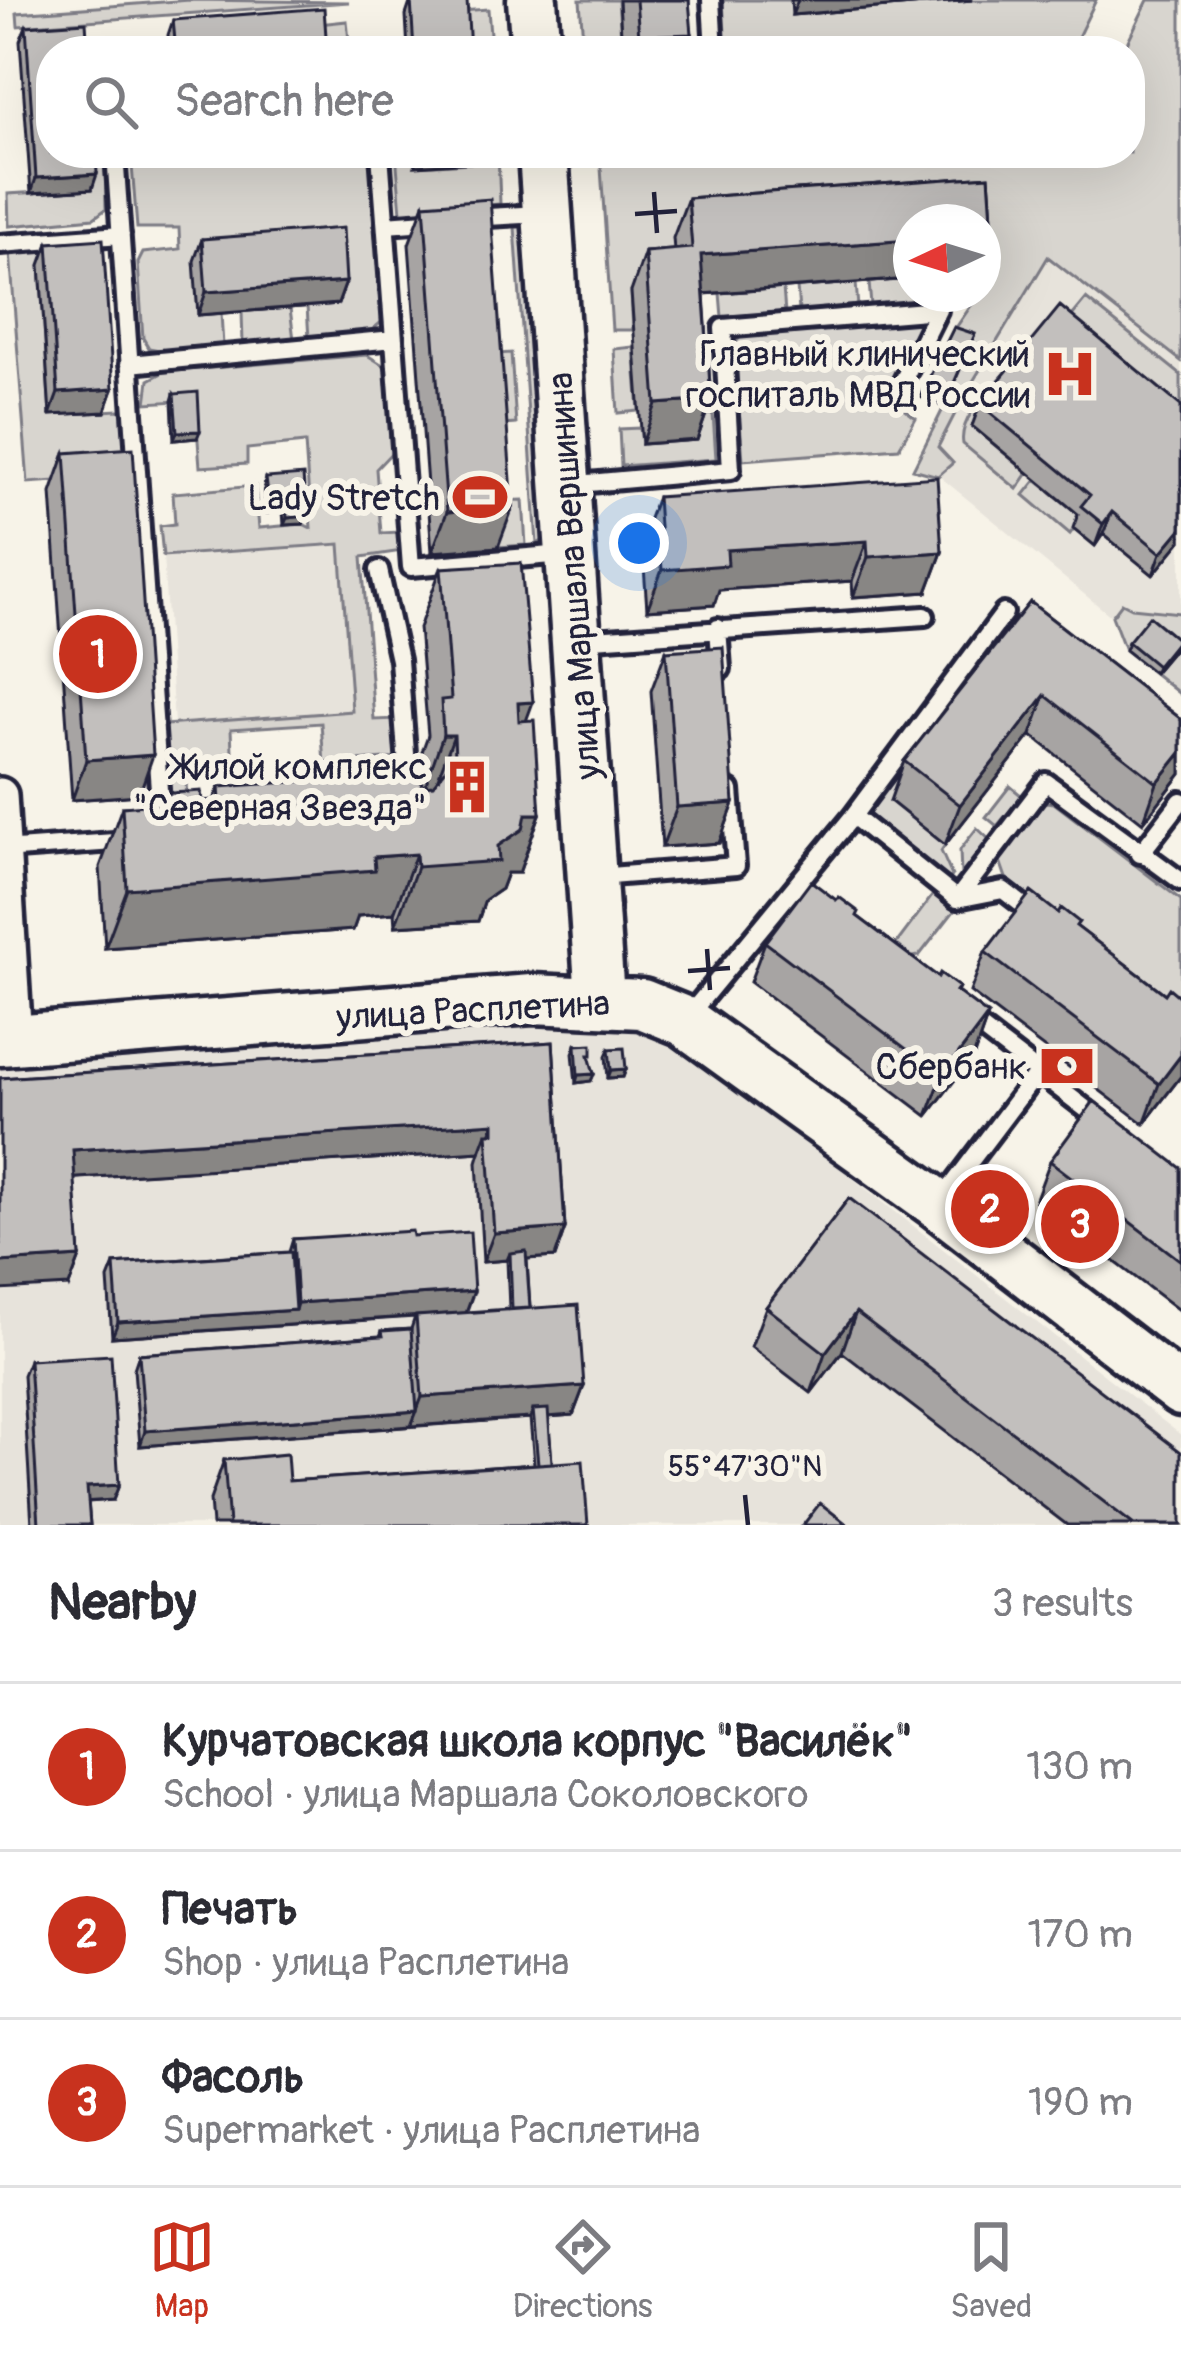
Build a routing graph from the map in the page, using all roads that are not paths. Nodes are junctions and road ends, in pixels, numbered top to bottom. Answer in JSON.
{"nodes":[{"id":1,"x":532,"y":0,"type":"edge"},
{"id":2,"x":711,"y":0,"type":"edge"},
{"id":3,"x":535,"y":36,"type":"edge"},
{"id":4,"x":713,"y":36,"type":"edge"},
{"id":5,"x":117,"y":168,"type":"edge"},
{"id":6,"x":381,"y":168,"type":"edge"},
{"id":7,"x":544,"y":168,"type":"edge"},
{"id":8,"x":547,"y":213,"type":"junction"},
{"id":9,"x":386,"y":225,"type":"junction"},
{"id":10,"x":121,"y":235,"type":"junction"},
{"id":11,"x":0,"y":244,"type":"edge"},
{"id":12,"x":394,"y":339,"type":"junction"},
{"id":13,"x":129,"y":364,"type":"junction"},
{"id":14,"x":900,"y":387,"type":"dead end"},
{"id":15,"x":566,"y":485,"type":"junction"},
{"id":16,"x":571,"y":553,"type":"junction"},
{"id":17,"x":411,"y":567,"type":"junction"},
{"id":18,"x":1004,"y":613,"type":"dead end"},
{"id":19,"x":926,"y":616,"type":"dead end"},
{"id":20,"x":718,"y":628,"type":"junction"},
{"id":21,"x":578,"y":640,"type":"junction"},
{"id":22,"x":723,"y":699,"type":"edge"},
{"id":23,"x":729,"y":770,"type":"edge"},
{"id":24,"x":0,"y":795,"type":"edge"},
{"id":25,"x":1181,"y":800,"type":"edge"},
{"id":26,"x":160,"y":804,"type":"edge"},
{"id":27,"x":854,"y":816,"type":"junction"},
{"id":28,"x":411,"y":817,"type":"edge"},
{"id":29,"x":140,"y":840,"type":"edge"},
{"id":30,"x":3,"y":850,"type":"junction"},
{"id":31,"x":1140,"y":854,"type":"junction"},
{"id":32,"x":594,"y":877,"type":"junction"},
{"id":33,"x":1181,"y":881,"type":"edge"},
{"id":34,"x":797,"y":886,"type":"junction"},
{"id":35,"x":957,"y":899,"type":"junction"},
{"id":36,"x":835,"y":915,"type":"edge"},
{"id":37,"x":1057,"y":931,"type":"edge"},
{"id":38,"x":600,"y":999,"type":"junction"},
{"id":39,"x":946,"y":1001,"type":"edge"},
{"id":40,"x":684,"y":1021,"type":"junction"},
{"id":41,"x":8,"y":1041,"type":"edge"},
{"id":42,"x":1038,"y":1072,"type":"junction"},
{"id":43,"x":1127,"y":1140,"type":"edge"},
{"id":44,"x":938,"y":1204,"type":"junction"},
{"id":45,"x":1181,"y":1391,"type":"edge"}],
"edges":[{"from":1,"to":3,"type":"street"},
{"from":2,"to":4,"type":"lane"},
{"from":5,"to":10,"type":"lane"},
{"from":6,"to":9,"type":"lane"},
{"from":7,"to":8,"type":"street","name":"улица Маршала Вершинина"},
{"from":8,"to":9,"type":"lane"},
{"from":8,"to":15,"type":"street","name":"улица Маршала Вершинина"},
{"from":9,"to":12,"type":"lane"},
{"from":10,"to":11,"type":"lane"},
{"from":10,"to":13,"type":"lane"},
{"from":12,"to":13,"type":"lane"},
{"from":12,"to":17,"type":"lane"},
{"from":13,"to":26,"type":"lane"},
{"from":14,"to":15,"type":"lane"},
{"from":15,"to":16,"type":"street","name":"улица Маршала Вершинина"},
{"from":16,"to":17,"type":"lane"},
{"from":16,"to":21,"type":"street","name":"улица Маршала Вершинина"},
{"from":17,"to":28,"type":"lane"},
{"from":18,"to":27,"type":"lane"},
{"from":19,"to":20,"type":"lane"},
{"from":20,"to":21,"type":"lane"},
{"from":20,"to":22,"type":"lane"},
{"from":21,"to":32,"type":"street","name":"улица Маршала Вершинина"},
{"from":23,"to":32,"type":"lane"},
{"from":24,"to":30,"type":"street"},
{"from":25,"to":31,"type":"lane"},
{"from":27,"to":34,"type":"lane"},
{"from":27,"to":35,"type":"lane"},
{"from":29,"to":30,"type":"lane"},
{"from":30,"to":41,"type":"street"},
{"from":31,"to":33,"type":"lane"},
{"from":31,"to":35,"type":"lane"},
{"from":32,"to":38,"type":"street","name":"улица Маршала Вершинина"},
{"from":34,"to":36,"type":"lane"},
{"from":34,"to":40,"type":"lane"},
{"from":35,"to":37,"type":"lane"},
{"from":38,"to":40,"type":"street","name":"улица Расплетина"},
{"from":38,"to":41,"type":"street","name":"улица Расплетина"},
{"from":39,"to":42,"type":"lane"},
{"from":40,"to":44,"type":"street","name":"улица Расплетина"},
{"from":42,"to":43,"type":"lane"},
{"from":42,"to":44,"type":"lane"},
{"from":44,"to":45,"type":"street","name":"улица Расплетина"}]}
